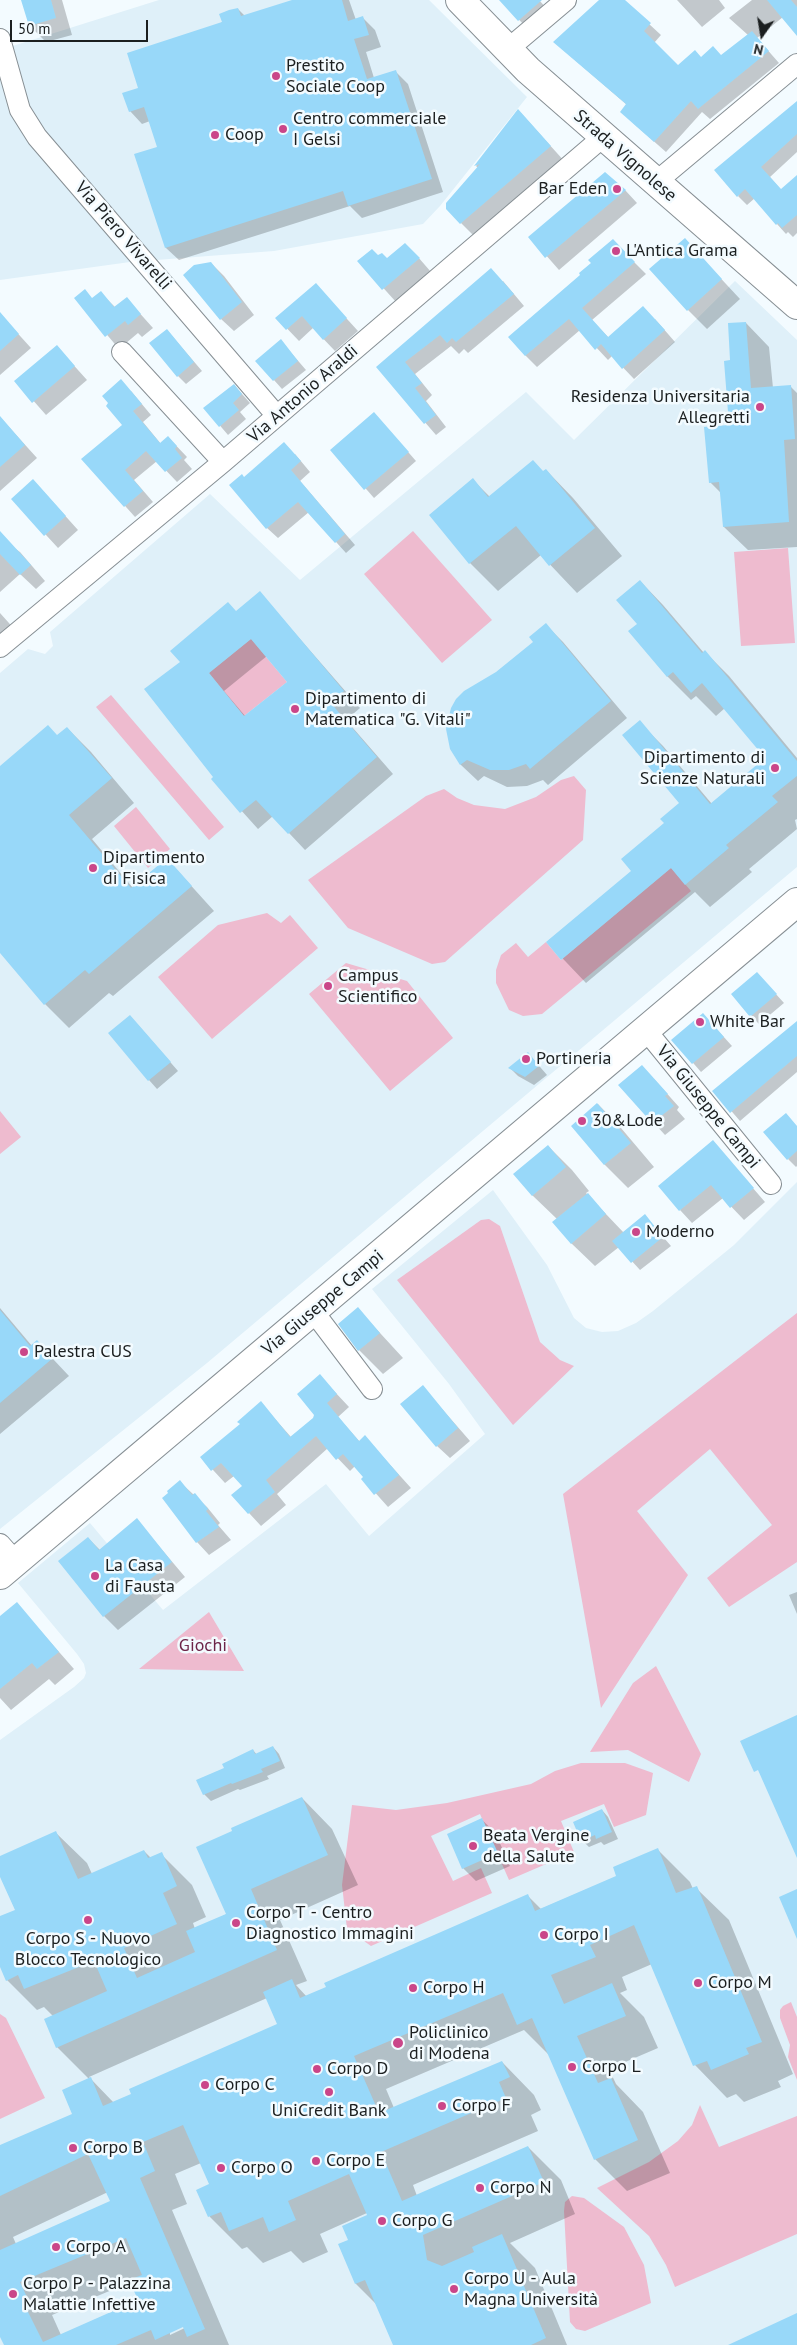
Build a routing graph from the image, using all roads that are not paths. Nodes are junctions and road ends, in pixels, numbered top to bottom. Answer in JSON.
{"nodes":[{"id":1,"x":460,"y":0,"type":"edge"},
{"id":2,"x":566,"y":0,"type":"edge"},
{"id":3,"x":0,"y":39,"type":"edge"},
{"id":4,"x":507,"y":50,"type":"junction"},
{"id":5,"x":797,"y":64,"type":"edge"},
{"id":6,"x":603,"y":137,"type":"junction"},
{"id":7,"x":656,"y":182,"type":"junction"},
{"id":8,"x":797,"y":305,"type":"edge"},
{"id":9,"x":122,"y":352,"type":"dead end"},
{"id":10,"x":277,"y":416,"type":"junction"},
{"id":11,"x":223,"y":462,"type":"junction"},
{"id":12,"x":0,"y":647,"type":"edge"},
{"id":13,"x":797,"y":902,"type":"edge"},
{"id":14,"x":645,"y":1029,"type":"junction"},
{"id":15,"x":771,"y":1184,"type":"dead end"},
{"id":16,"x":313,"y":1311,"type":"junction"},
{"id":17,"x":372,"y":1389,"type":"dead end"},
{"id":18,"x":5,"y":1560,"type":"edge"}],
"edges":[{"from":1,"to":4,"type":"street","name":"Strada Vignolese"},
{"from":2,"to":4,"type":"street"},
{"from":3,"to":10,"type":"street","name":"Via Piero Vivarelli"},
{"from":4,"to":6,"type":"street","name":"Strada Vignolese"},
{"from":5,"to":7,"type":"street"},
{"from":6,"to":7,"type":"street","name":"Strada Vignolese"},
{"from":6,"to":10,"type":"street","name":"Via Antonio Araldi"},
{"from":7,"to":8,"type":"street","name":"Strada Vignolese"},
{"from":9,"to":11,"type":"street"},
{"from":10,"to":11,"type":"street","name":"Via Antonio Araldi"},
{"from":11,"to":12,"type":"street","name":"Via Antonio Araldi"},
{"from":13,"to":14,"type":"street","name":"Via Giuseppe Campi"},
{"from":14,"to":15,"type":"street","name":"Via Giuseppe Campi"},
{"from":14,"to":16,"type":"street","name":"Via Giuseppe Campi"},
{"from":16,"to":17,"type":"street"},
{"from":16,"to":18,"type":"street","name":"Via Giuseppe Campi"}]}
